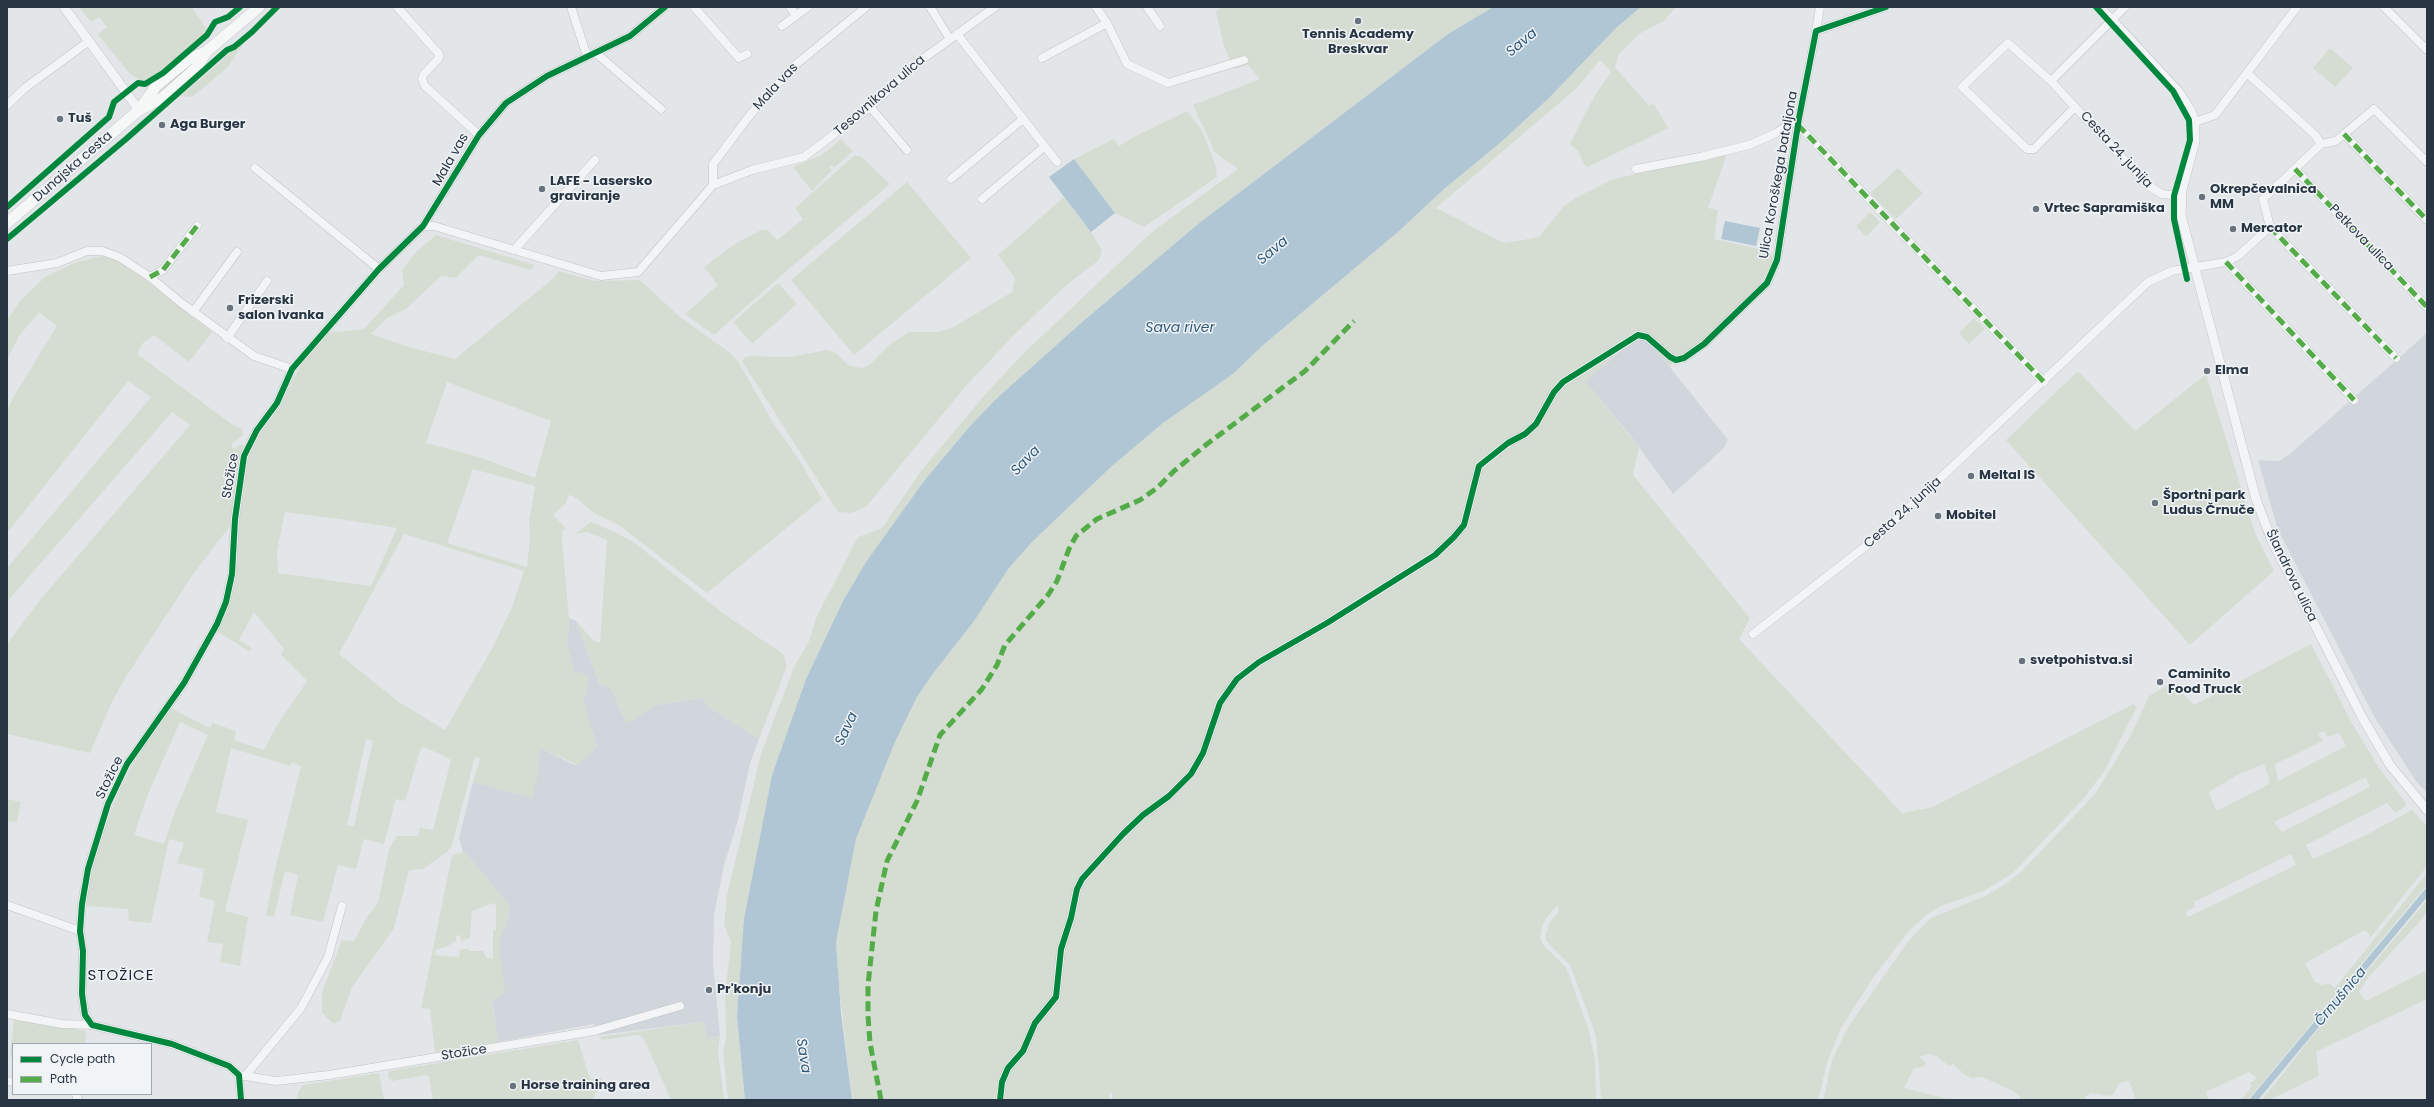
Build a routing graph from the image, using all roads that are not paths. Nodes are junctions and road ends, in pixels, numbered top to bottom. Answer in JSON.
{"nodes":[{"id":1,"x":64,"y":7,"type":"edge"},
{"id":2,"x":258,"y":7,"type":"edge"},
{"id":3,"x":571,"y":7,"type":"edge"},
{"id":4,"x":665,"y":7,"type":"edge"},
{"id":5,"x":694,"y":7,"type":"edge"},
{"id":6,"x":790,"y":7,"type":"edge"},
{"id":7,"x":808,"y":7,"type":"edge"},
{"id":8,"x":866,"y":7,"type":"edge"},
{"id":9,"x":930,"y":7,"type":"edge"},
{"id":10,"x":995,"y":7,"type":"edge"},
{"id":11,"x":1096,"y":7,"type":"edge"},
{"id":12,"x":1147,"y":7,"type":"edge"},
{"id":13,"x":1820,"y":7,"type":"edge"},
{"id":14,"x":1886,"y":7,"type":"edge"},
{"id":15,"x":2100,"y":7,"type":"edge"},
{"id":16,"x":2125,"y":7,"type":"edge"},
{"id":17,"x":2297,"y":7,"type":"edge"},
{"id":18,"x":2384,"y":7,"type":"edge"},
{"id":19,"x":398,"y":8,"type":"dead end"},
{"id":20,"x":796,"y":15,"type":"junction"},
{"id":21,"x":2112,"y":20,"type":"junction"},
{"id":22,"x":1107,"y":23,"type":"junction"},
{"id":23,"x":782,"y":26,"type":"dead end"},
{"id":24,"x":1160,"y":26,"type":"dead end"},
{"id":25,"x":1816,"y":31,"type":"junction"},
{"id":26,"x":957,"y":34,"type":"junction"},
{"id":27,"x":950,"y":38,"type":"junction"},
{"id":28,"x":89,"y":41,"type":"junction"},
{"id":29,"x":2427,"y":50,"type":"edge"},
{"id":30,"x":597,"y":54,"type":"junction"},
{"id":31,"x":747,"y":54,"type":"dead end"},
{"id":32,"x":587,"y":56,"type":"junction"},
{"id":33,"x":1042,"y":58,"type":"dead end"},
{"id":34,"x":1244,"y":60,"type":"dead end"},
{"id":35,"x":2247,"y":73,"type":"junction"},
{"id":36,"x":2051,"y":81,"type":"junction"},
{"id":37,"x":7,"y":105,"type":"edge"},
{"id":38,"x":870,"y":107,"type":"junction"},
{"id":39,"x":2075,"y":107,"type":"junction"},
{"id":40,"x":661,"y":109,"type":"dead end"},
{"id":41,"x":139,"y":110,"type":"junction"},
{"id":42,"x":1023,"y":119,"type":"junction"},
{"id":43,"x":1799,"y":122,"type":"junction"},
{"id":44,"x":2195,"y":122,"type":"junction"},
{"id":45,"x":2344,"y":134,"type":"junction"},
{"id":46,"x":479,"y":135,"type":"junction"},
{"id":47,"x":2321,"y":144,"type":"junction"},
{"id":48,"x":1044,"y":146,"type":"junction"},
{"id":49,"x":907,"y":150,"type":"dead end"},
{"id":50,"x":595,"y":160,"type":"dead end"},
{"id":51,"x":1057,"y":162,"type":"dead end"},
{"id":52,"x":2427,"y":162,"type":"edge"},
{"id":53,"x":255,"y":168,"type":"dead end"},
{"id":54,"x":1636,"y":169,"type":"dead end"},
{"id":55,"x":2295,"y":169,"type":"junction"},
{"id":56,"x":951,"y":179,"type":"dead end"},
{"id":57,"x":713,"y":185,"type":"junction"},
{"id":58,"x":2181,"y":196,"type":"junction"},
{"id":59,"x":982,"y":199,"type":"dead end"},
{"id":60,"x":2427,"y":220,"type":"edge"},
{"id":61,"x":7,"y":223,"type":"edge"},
{"id":62,"x":197,"y":226,"type":"dead end"},
{"id":63,"x":423,"y":226,"type":"junction"},
{"id":64,"x":2270,"y":227,"type":"junction"},
{"id":65,"x":514,"y":250,"type":"junction"},
{"id":66,"x":237,"y":252,"type":"dead end"},
{"id":67,"x":2226,"y":262,"type":"junction"},
{"id":68,"x":2194,"y":266,"type":"junction"},
{"id":69,"x":379,"y":269,"type":"junction"},
{"id":70,"x":7,"y":271,"type":"edge"},
{"id":71,"x":150,"y":277,"type":"junction"},
{"id":72,"x":267,"y":281,"type":"dead end"},
{"id":73,"x":2427,"y":306,"type":"edge"},
{"id":74,"x":193,"y":312,"type":"junction"},
{"id":75,"x":227,"y":338,"type":"junction"},
{"id":76,"x":2396,"y":358,"type":"dead end"},
{"id":77,"x":292,"y":369,"type":"junction"},
{"id":78,"x":2044,"y":382,"type":"junction"},
{"id":79,"x":2354,"y":400,"type":"dead end"},
{"id":80,"x":1753,"y":634,"type":"dead end"},
{"id":81,"x":2427,"y":810,"type":"edge"},
{"id":82,"x":7,"y":905,"type":"edge"},
{"id":83,"x":342,"y":906,"type":"dead end"},
{"id":84,"x":80,"y":931,"type":"junction"},
{"id":85,"x":680,"y":1006,"type":"dead end"},
{"id":86,"x":7,"y":1014,"type":"edge"},
{"id":87,"x":92,"y":1026,"type":"junction"},
{"id":88,"x":243,"y":1075,"type":"junction"},
{"id":89,"x":241,"y":1100,"type":"edge"},
{"id":90,"x":1000,"y":1100,"type":"edge"}],
"edges":[{"from":1,"to":28,"type":"street"},
{"from":2,"to":41,"type":"main road","name":"Dunajska cesta"},
{"from":3,"to":32,"type":"street"},
{"from":4,"to":30,"type":"street","name":"Mala vas"},
{"from":5,"to":31,"type":"street"},
{"from":6,"to":20,"type":"street"},
{"from":7,"to":20,"type":"street"},
{"from":8,"to":57,"type":"street","name":"Mala vas"},
{"from":9,"to":27,"type":"street"},
{"from":10,"to":26,"type":"street","name":"Tesovnikova ulica"},
{"from":11,"to":22,"type":"street"},
{"from":12,"to":24,"type":"street"},
{"from":13,"to":25,"type":"street","name":"Ulica Koroškega bataljona"},
{"from":14,"to":25,"type":"street"},
{"from":15,"to":21,"type":"street"},
{"from":16,"to":21,"type":"street"},
{"from":17,"to":35,"type":"street"},
{"from":18,"to":29,"type":"street"},
{"from":19,"to":46,"type":"street","name":"Mala vas"},
{"from":20,"to":23,"type":"street"},
{"from":21,"to":36,"type":"street"},
{"from":21,"to":44,"type":"street"},
{"from":22,"to":33,"type":"street"},
{"from":22,"to":34,"type":"street"},
{"from":25,"to":43,"type":"street","name":"Ulica Koroškega bataljona"},
{"from":26,"to":27,"type":"street","name":"Tesovnikova ulica"},
{"from":26,"to":42,"type":"street"},
{"from":27,"to":38,"type":"street","name":"Tesovnikova ulica"},
{"from":28,"to":37,"type":"street"},
{"from":28,"to":41,"type":"street"},
{"from":30,"to":32,"type":"street","name":"Mala vas"},
{"from":30,"to":40,"type":"street"},
{"from":32,"to":46,"type":"street","name":"Mala vas"},
{"from":35,"to":44,"type":"street"},
{"from":35,"to":47,"type":"street"},
{"from":36,"to":39,"type":"street","name":"Cesta 24. junija"},
{"from":36,"to":39,"type":"street","name":"Cesta 24. junija"},
{"from":38,"to":49,"type":"street"},
{"from":38,"to":57,"type":"street","name":"Tesovnikova ulica"},
{"from":39,"to":58,"type":"street","name":"Cesta 24. junija"},
{"from":41,"to":61,"type":"main road","name":"Dunajska cesta"},
{"from":42,"to":48,"type":"street"},
{"from":42,"to":56,"type":"street"},
{"from":43,"to":54,"type":"street","name":"Ulica Koroškega bataljona"},
{"from":43,"to":78,"type":"street","name":"Ulica Koroškega bataljona"},
{"from":43,"to":90,"type":"street","name":"Ulica Koroškega bataljona"},
{"from":44,"to":58,"type":"street"},
{"from":45,"to":47,"type":"street"},
{"from":45,"to":52,"type":"street"},
{"from":45,"to":60,"type":"street"},
{"from":46,"to":63,"type":"street","name":"Mala vas"},
{"from":47,"to":55,"type":"street"},
{"from":48,"to":51,"type":"street"},
{"from":48,"to":59,"type":"street"},
{"from":50,"to":65,"type":"street"},
{"from":53,"to":69,"type":"street"},
{"from":55,"to":64,"type":"street"},
{"from":55,"to":73,"type":"street","name":"Petkova ulica"},
{"from":57,"to":65,"type":"street","name":"Tesovnikova ulica"},
{"from":58,"to":68,"type":"street","name":"Šlandrova ulica"},
{"from":62,"to":71,"type":"street"},
{"from":63,"to":65,"type":"street","name":"Tesovnikova ulica"},
{"from":63,"to":69,"type":"street","name":"Mala vas"},
{"from":64,"to":67,"type":"street"},
{"from":64,"to":76,"type":"street"},
{"from":66,"to":74,"type":"street"},
{"from":67,"to":68,"type":"street"},
{"from":67,"to":79,"type":"street"},
{"from":68,"to":78,"type":"street","name":"Cesta 24. junija"},
{"from":68,"to":81,"type":"street","name":"Šlandrova ulica"},
{"from":69,"to":77,"type":"street","name":"Mala vas"},
{"from":70,"to":71,"type":"street"},
{"from":71,"to":74,"type":"street"},
{"from":72,"to":75,"type":"street"},
{"from":74,"to":75,"type":"street"},
{"from":75,"to":77,"type":"street"},
{"from":77,"to":84,"type":"street","name":"Stožice"},
{"from":78,"to":80,"type":"street","name":"Cesta 24. junija"},
{"from":82,"to":84,"type":"street"},
{"from":83,"to":88,"type":"street"},
{"from":84,"to":87,"type":"street","name":"Stožice"},
{"from":85,"to":88,"type":"street","name":"Stožice"},
{"from":86,"to":87,"type":"street","name":"Stožice"},
{"from":87,"to":88,"type":"street","name":"Stožice"},
{"from":88,"to":89,"type":"street"}]}
